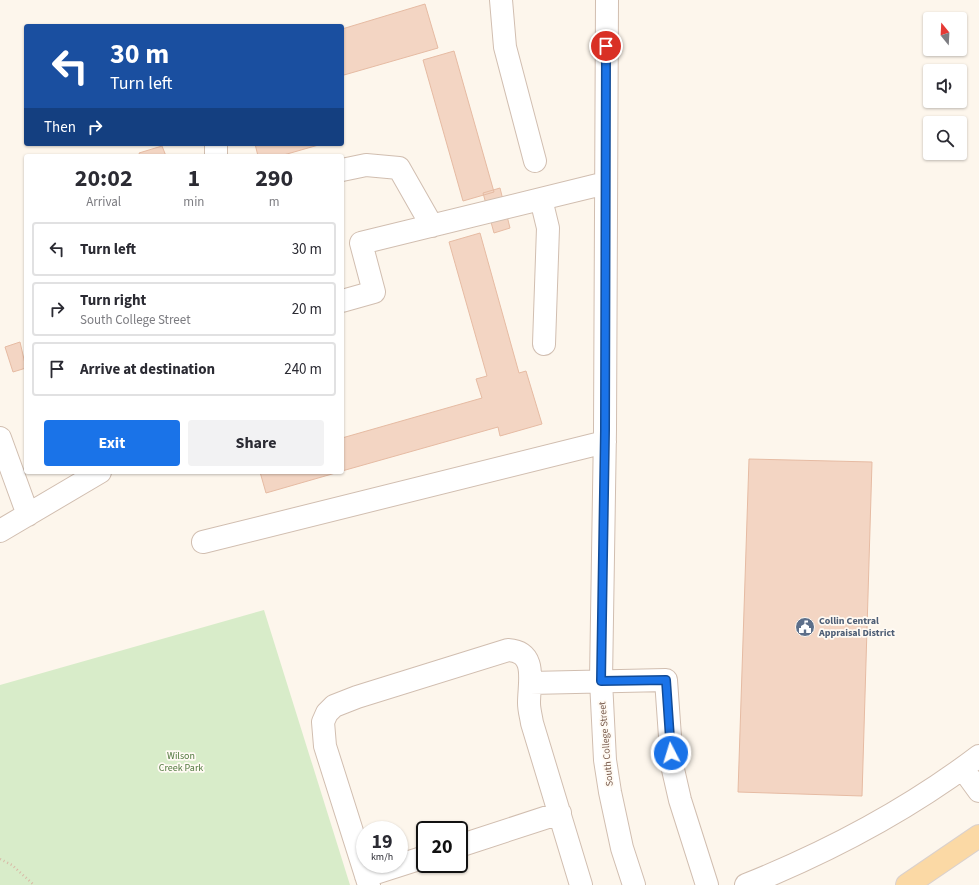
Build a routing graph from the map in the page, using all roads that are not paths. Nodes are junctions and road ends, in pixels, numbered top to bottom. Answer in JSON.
{"nodes":[{"id":1,"x":500,"y":0,"type":"edge"},
{"id":2,"x":607,"y":0,"type":"edge"},
{"id":3,"x":535,"y":162,"type":"dead end"},
{"id":4,"x":344,"y":170,"type":"edge"},
{"id":5,"x":606,"y":183,"type":"junction"},
{"id":6,"x":541,"y":199,"type":"junction"},
{"id":7,"x":432,"y":226,"type":"junction"},
{"id":8,"x":344,"y":300,"type":"edge"},
{"id":9,"x":544,"y":344,"type":"dead end"},
{"id":10,"x":0,"y":438,"type":"edge"},
{"id":11,"x":605,"y":442,"type":"junction"},
{"id":12,"x":97,"y":474,"type":"edge"},
{"id":13,"x":28,"y":515,"type":"junction"},
{"id":14,"x":0,"y":531,"type":"edge"},
{"id":15,"x":203,"y":542,"type":"dead end"},
{"id":16,"x":601,"y":681,"type":"junction"},
{"id":17,"x":530,"y":683,"type":"junction"},
{"id":18,"x":971,"y":762,"type":"edge"},
{"id":19,"x":979,"y":792,"type":"edge"},
{"id":20,"x":560,"y":813,"type":"junction"},
{"id":21,"x":979,"y":836,"type":"edge"},
{"id":22,"x":468,"y":843,"type":"edge"},
{"id":23,"x":416,"y":861,"type":"edge"},
{"id":24,"x":367,"y":881,"type":"edge"},
{"id":25,"x":582,"y":885,"type":"edge"},
{"id":26,"x":634,"y":885,"type":"edge"},
{"id":27,"x":707,"y":885,"type":"edge"},
{"id":28,"x":746,"y":885,"type":"edge"},
{"id":29,"x":907,"y":885,"type":"edge"}],
"edges":[{"from":1,"to":3,"type":"street"},
{"from":2,"to":5,"type":"street","name":"South College Street"},
{"from":4,"to":7,"type":"street"},
{"from":5,"to":6,"type":"street"},
{"from":5,"to":11,"type":"street","name":"South College Street"},
{"from":6,"to":7,"type":"street"},
{"from":6,"to":9,"type":"street"},
{"from":7,"to":8,"type":"street"},
{"from":10,"to":13,"type":"street"},
{"from":11,"to":15,"type":"street"},
{"from":11,"to":16,"type":"street","name":"South College Street"},
{"from":12,"to":13,"type":"street"},
{"from":13,"to":14,"type":"street"},
{"from":16,"to":17,"type":"street"},
{"from":16,"to":26,"type":"street","name":"South College Street"},
{"from":16,"to":27,"type":"street"},
{"from":17,"to":20,"type":"street"},
{"from":17,"to":24,"type":"street"},
{"from":18,"to":19,"type":"street"},
{"from":18,"to":28,"type":"street"},
{"from":20,"to":22,"type":"street"},
{"from":20,"to":25,"type":"street"},
{"from":21,"to":29,"type":"main road"},
{"from":23,"to":24,"type":"street"}]}
